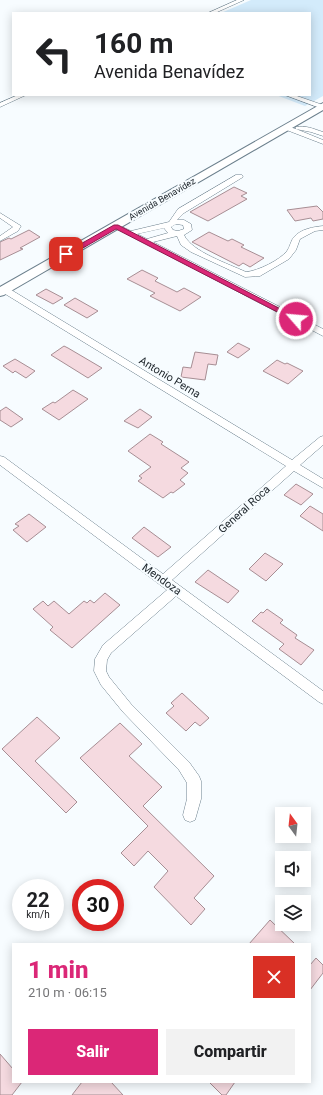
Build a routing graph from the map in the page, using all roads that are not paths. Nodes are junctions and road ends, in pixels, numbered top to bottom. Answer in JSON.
{"nodes":[{"id":1,"x":241,"y":0,"type":"edge"},
{"id":2,"x":213,"y":12,"type":"edge"},
{"id":3,"x":21,"y":96,"type":"edge"},
{"id":4,"x":291,"y":96,"type":"edge"},
{"id":5,"x":0,"y":105,"type":"edge"},
{"id":6,"x":322,"y":106,"type":"edge"},
{"id":7,"x":286,"y":128,"type":"junction"},
{"id":8,"x":323,"y":134,"type":"edge"},
{"id":9,"x":323,"y":142,"type":"edge"},
{"id":10,"x":239,"y":177,"type":"dead end"},
{"id":11,"x":0,"y":215,"type":"edge"},
{"id":12,"x":171,"y":223,"type":"junction"},
{"id":13,"x":116,"y":226,"type":"junction"},
{"id":14,"x":323,"y":228,"type":"edge"},
{"id":15,"x":130,"y":233,"type":"junction"},
{"id":16,"x":178,"y":234,"type":"junction"},
{"id":17,"x":0,"y":239,"type":"edge"},
{"id":18,"x":148,"y":242,"type":"junction"},
{"id":19,"x":2,"y":291,"type":"edge"},
{"id":20,"x":323,"y":333,"type":"edge"},
{"id":21,"x":323,"y":439,"type":"edge"},
{"id":22,"x":0,"y":460,"type":"edge"},
{"id":23,"x":293,"y":466,"type":"junction"},
{"id":24,"x":323,"y":484,"type":"edge"},
{"id":25,"x":164,"y":580,"type":"junction"},
{"id":26,"x":176,"y":589,"type":"junction"},
{"id":27,"x":323,"y":698,"type":"edge"},
{"id":28,"x":190,"y":816,"type":"dead end"}],
"edges":[{"from":1,"to":2,"type":"street"},
{"from":3,"to":5,"type":"street"},
{"from":4,"to":6,"type":"street"},
{"from":6,"to":7,"type":"main road","name":"Avenida Benavídez"},
{"from":7,"to":8,"type":"street"},
{"from":7,"to":9,"type":"street"},
{"from":7,"to":13,"type":"main road","name":"Avenida Benavídez"},
{"from":10,"to":12,"type":"street"},
{"from":11,"to":17,"type":"street"},
{"from":12,"to":15,"type":"street"},
{"from":12,"to":16,"type":"street"},
{"from":12,"to":16,"type":"street"},
{"from":13,"to":15,"type":"street"},
{"from":13,"to":19,"type":"main road","name":"Avenida Benavídez"},
{"from":14,"to":16,"type":"street"},
{"from":15,"to":18,"type":"street"},
{"from":16,"to":18,"type":"street"},
{"from":18,"to":20,"type":"street"},
{"from":19,"to":23,"type":"street","name":"Antonio Perna"},
{"from":21,"to":23,"type":"street","name":"General Roca"},
{"from":22,"to":25,"type":"street","name":"Mendoza"},
{"from":23,"to":24,"type":"street","name":"Antonio Perna"},
{"from":23,"to":25,"type":"street","name":"General Roca"},
{"from":25,"to":26,"type":"street","name":"Mendoza"},
{"from":26,"to":27,"type":"street","name":"Mendoza"},
{"from":26,"to":28,"type":"street"}]}
